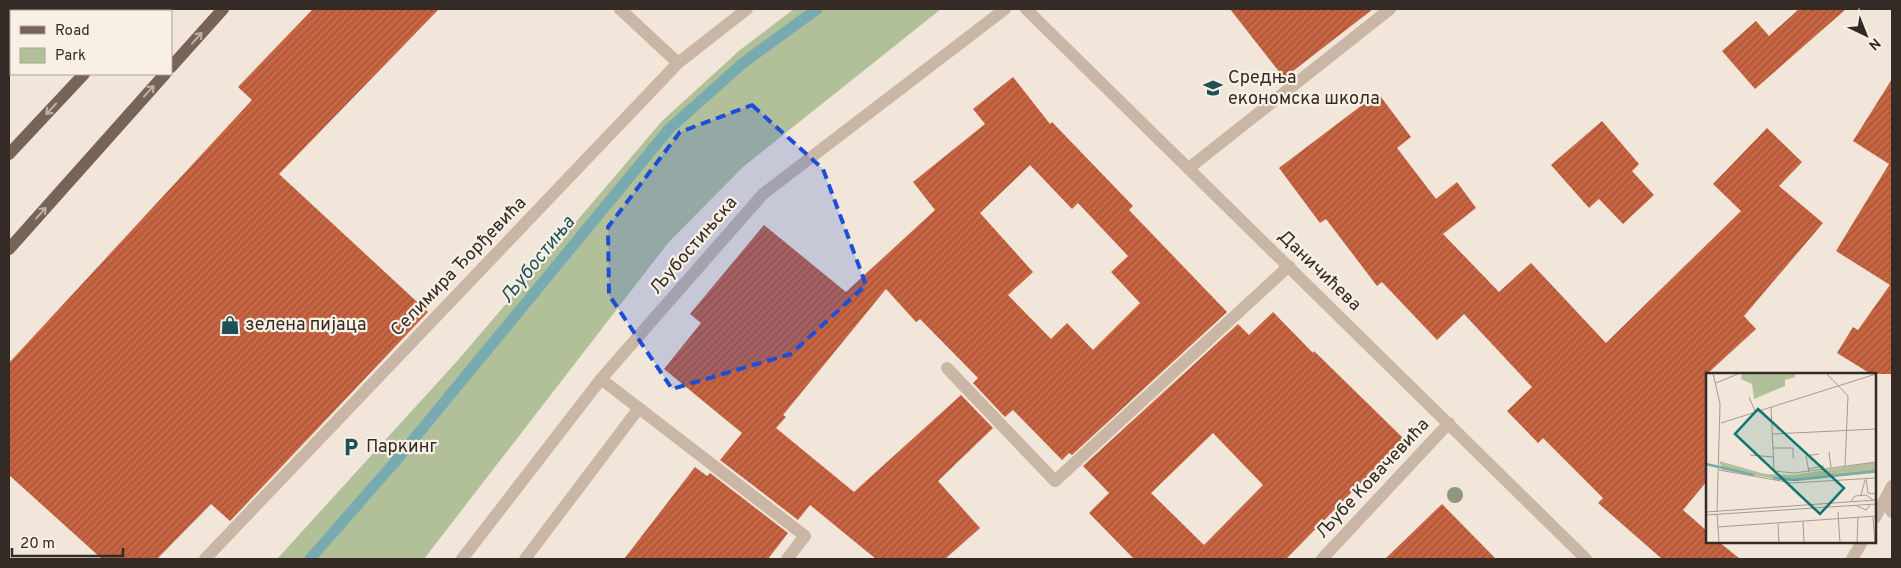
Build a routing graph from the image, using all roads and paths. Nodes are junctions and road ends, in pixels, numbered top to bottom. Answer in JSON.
{"nodes":[{"id":1,"x":223,"y":9,"type":"edge"},
{"id":2,"x":620,"y":9,"type":"edge"},
{"id":3,"x":747,"y":9,"type":"edge"},
{"id":4,"x":1005,"y":9,"type":"edge"},
{"id":5,"x":1026,"y":9,"type":"edge"},
{"id":6,"x":1390,"y":9,"type":"edge"},
{"id":7,"x":678,"y":63,"type":"junction"},
{"id":8,"x":172,"y":66,"type":"edge"},
{"id":9,"x":83,"y":75,"type":"edge"},
{"id":10,"x":164,"y":75,"type":"edge"},
{"id":11,"x":9,"y":154,"type":"edge"},
{"id":12,"x":1189,"y":168,"type":"junction"},
{"id":13,"x":9,"y":249,"type":"edge"},
{"id":14,"x":1289,"y":266,"type":"junction"},
{"id":15,"x":947,"y":368,"type":"dead end"},
{"id":16,"x":600,"y":379,"type":"junction"},
{"id":17,"x":639,"y":408,"type":"junction"},
{"id":18,"x":1449,"y":423,"type":"junction"},
{"id":19,"x":1892,"y":486,"type":"edge"},
{"id":20,"x":1884,"y":501,"type":"junction"},
{"id":21,"x":1892,"y":512,"type":"edge"},
{"id":22,"x":1876,"y":516,"type":"edge"},
{"id":23,"x":1861,"y":543,"type":"edge"},
{"id":24,"x":205,"y":559,"type":"edge"},
{"id":25,"x":462,"y":559,"type":"edge"},
{"id":26,"x":525,"y":559,"type":"edge"},
{"id":27,"x":787,"y":559,"type":"edge"},
{"id":28,"x":1322,"y":559,"type":"edge"},
{"id":29,"x":1586,"y":559,"type":"edge"},
{"id":30,"x":1852,"y":559,"type":"edge"}],
"edges":[{"from":8,"to":1,"type":"main road","one_way":true},
{"from":2,"to":7,"type":"street"},
{"from":3,"to":7,"type":"street","name":"Селимира Ђорђевића"},
{"from":4,"to":16,"type":"street","name":"Љубостињска"},
{"from":5,"to":12,"type":"street","name":"Даничићева"},
{"from":6,"to":12,"type":"street"},
{"from":7,"to":24,"type":"street","name":"Селимира Ђорђевића"},
{"from":9,"to":11,"type":"main road","one_way":true},
{"from":13,"to":10,"type":"main road","one_way":true},
{"from":12,"to":14,"type":"street","name":"Даничићева"},
{"from":14,"to":15,"type":"street"},
{"from":14,"to":18,"type":"street","name":"Даничићева"},
{"from":16,"to":17,"type":"street"},
{"from":16,"to":25,"type":"street","name":"Љубостињска"},
{"from":17,"to":26,"type":"street"},
{"from":17,"to":27,"type":"street"},
{"from":18,"to":28,"type":"street","name":"Љубе Ковачевића"},
{"from":18,"to":29,"type":"street","name":"Даничићева"},
{"from":19,"to":20,"type":"street"},
{"from":20,"to":21,"type":"street"},
{"from":20,"to":22,"type":"street"},
{"from":23,"to":30,"type":"street"}]}
